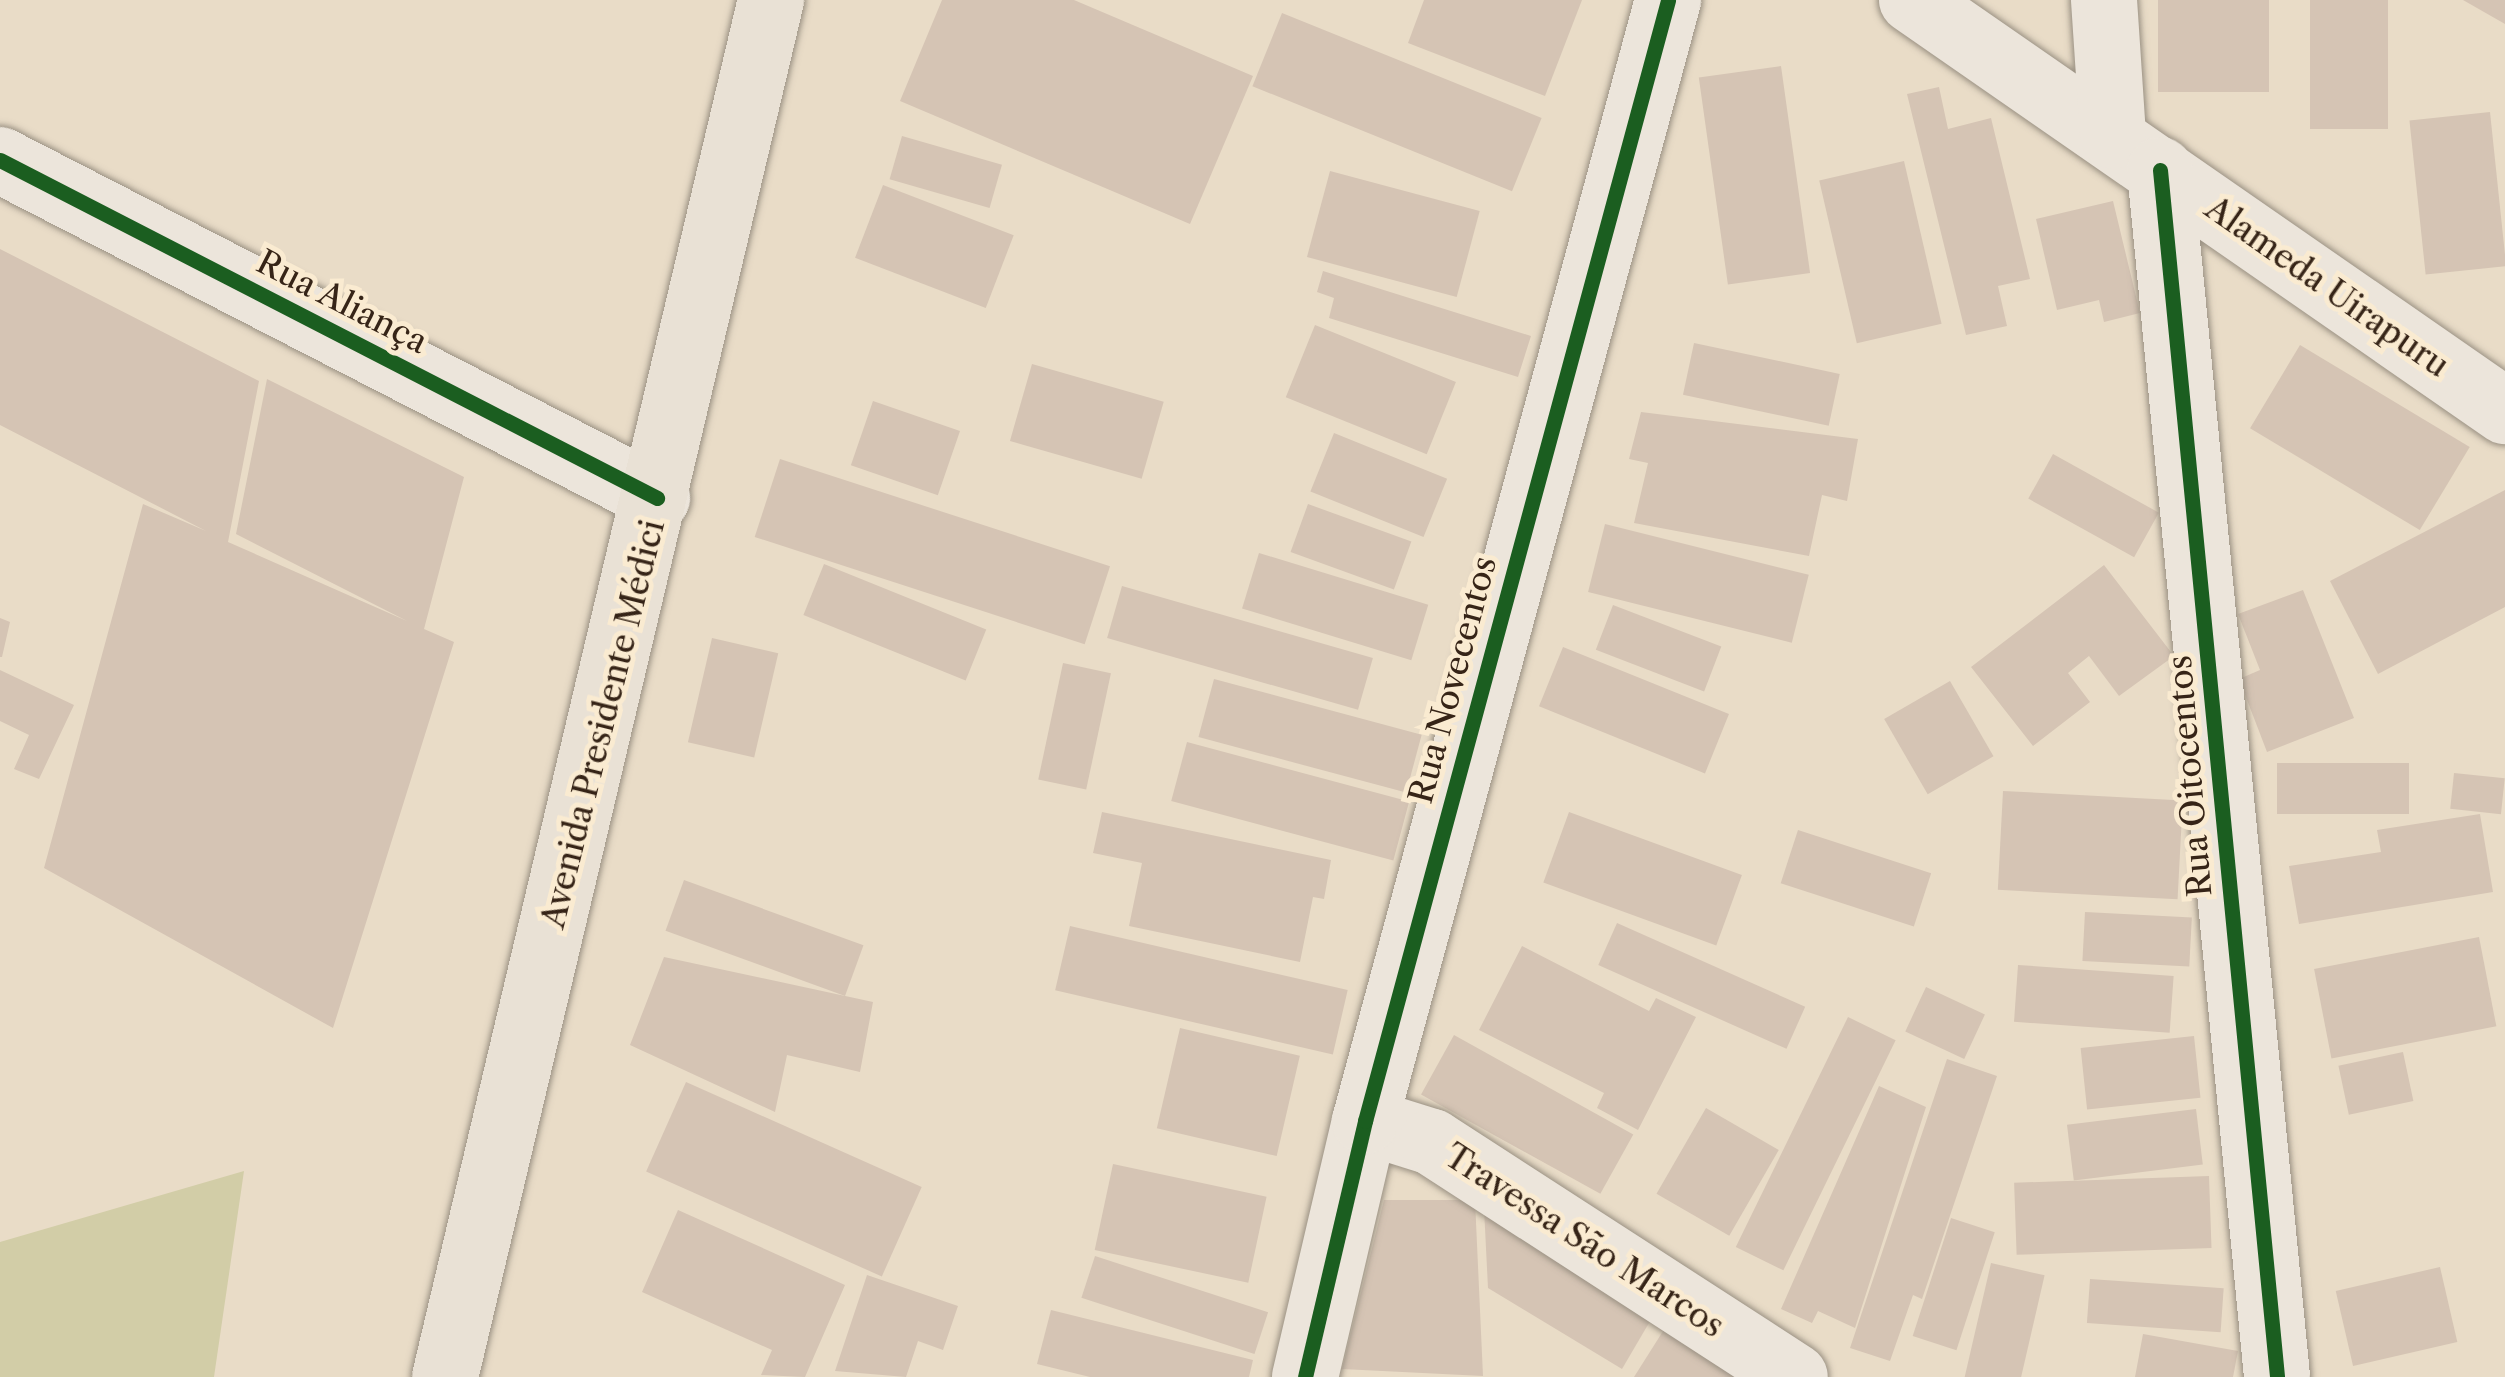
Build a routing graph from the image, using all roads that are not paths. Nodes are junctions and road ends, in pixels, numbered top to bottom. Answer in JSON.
{"nodes":[{"id":1,"x":771,"y":0,"type":"edge"},
{"id":2,"x":1668,"y":0,"type":"edge"},
{"id":3,"x":1912,"y":0,"type":"edge"},
{"id":4,"x":2104,"y":0,"type":"edge"},
{"id":5,"x":2136,"y":153,"type":"junction"},
{"id":6,"x":0,"y":160,"type":"edge"},
{"id":7,"x":2505,"y":411,"type":"edge"},
{"id":8,"x":657,"y":498,"type":"junction"},
{"id":9,"x":1365,"y":1121,"type":"junction"},
{"id":10,"x":445,"y":1377,"type":"edge"},
{"id":11,"x":1305,"y":1377,"type":"edge"},
{"id":12,"x":1795,"y":1377,"type":"edge"},
{"id":13,"x":2277,"y":1377,"type":"edge"}],
"edges":[{"from":1,"to":8,"type":"main road","name":"Avenida Presidente Médici"},
{"from":2,"to":9,"type":"street","name":"Rua Novecentos"},
{"from":3,"to":5,"type":"street","name":"Alameda Uirapuru"},
{"from":4,"to":5,"type":"street","name":"Rua Oitocentos"},
{"from":5,"to":7,"type":"street","name":"Alameda Uirapuru"},
{"from":5,"to":13,"type":"street","name":"Rua Oitocentos"},
{"from":6,"to":8,"type":"street","name":"Rua Aliança"},
{"from":8,"to":10,"type":"main road","name":"Avenida Presidente Médici"},
{"from":9,"to":11,"type":"street","name":"Rua Novecentos"},
{"from":9,"to":12,"type":"street","name":"Travessa São Marcos"}]}
